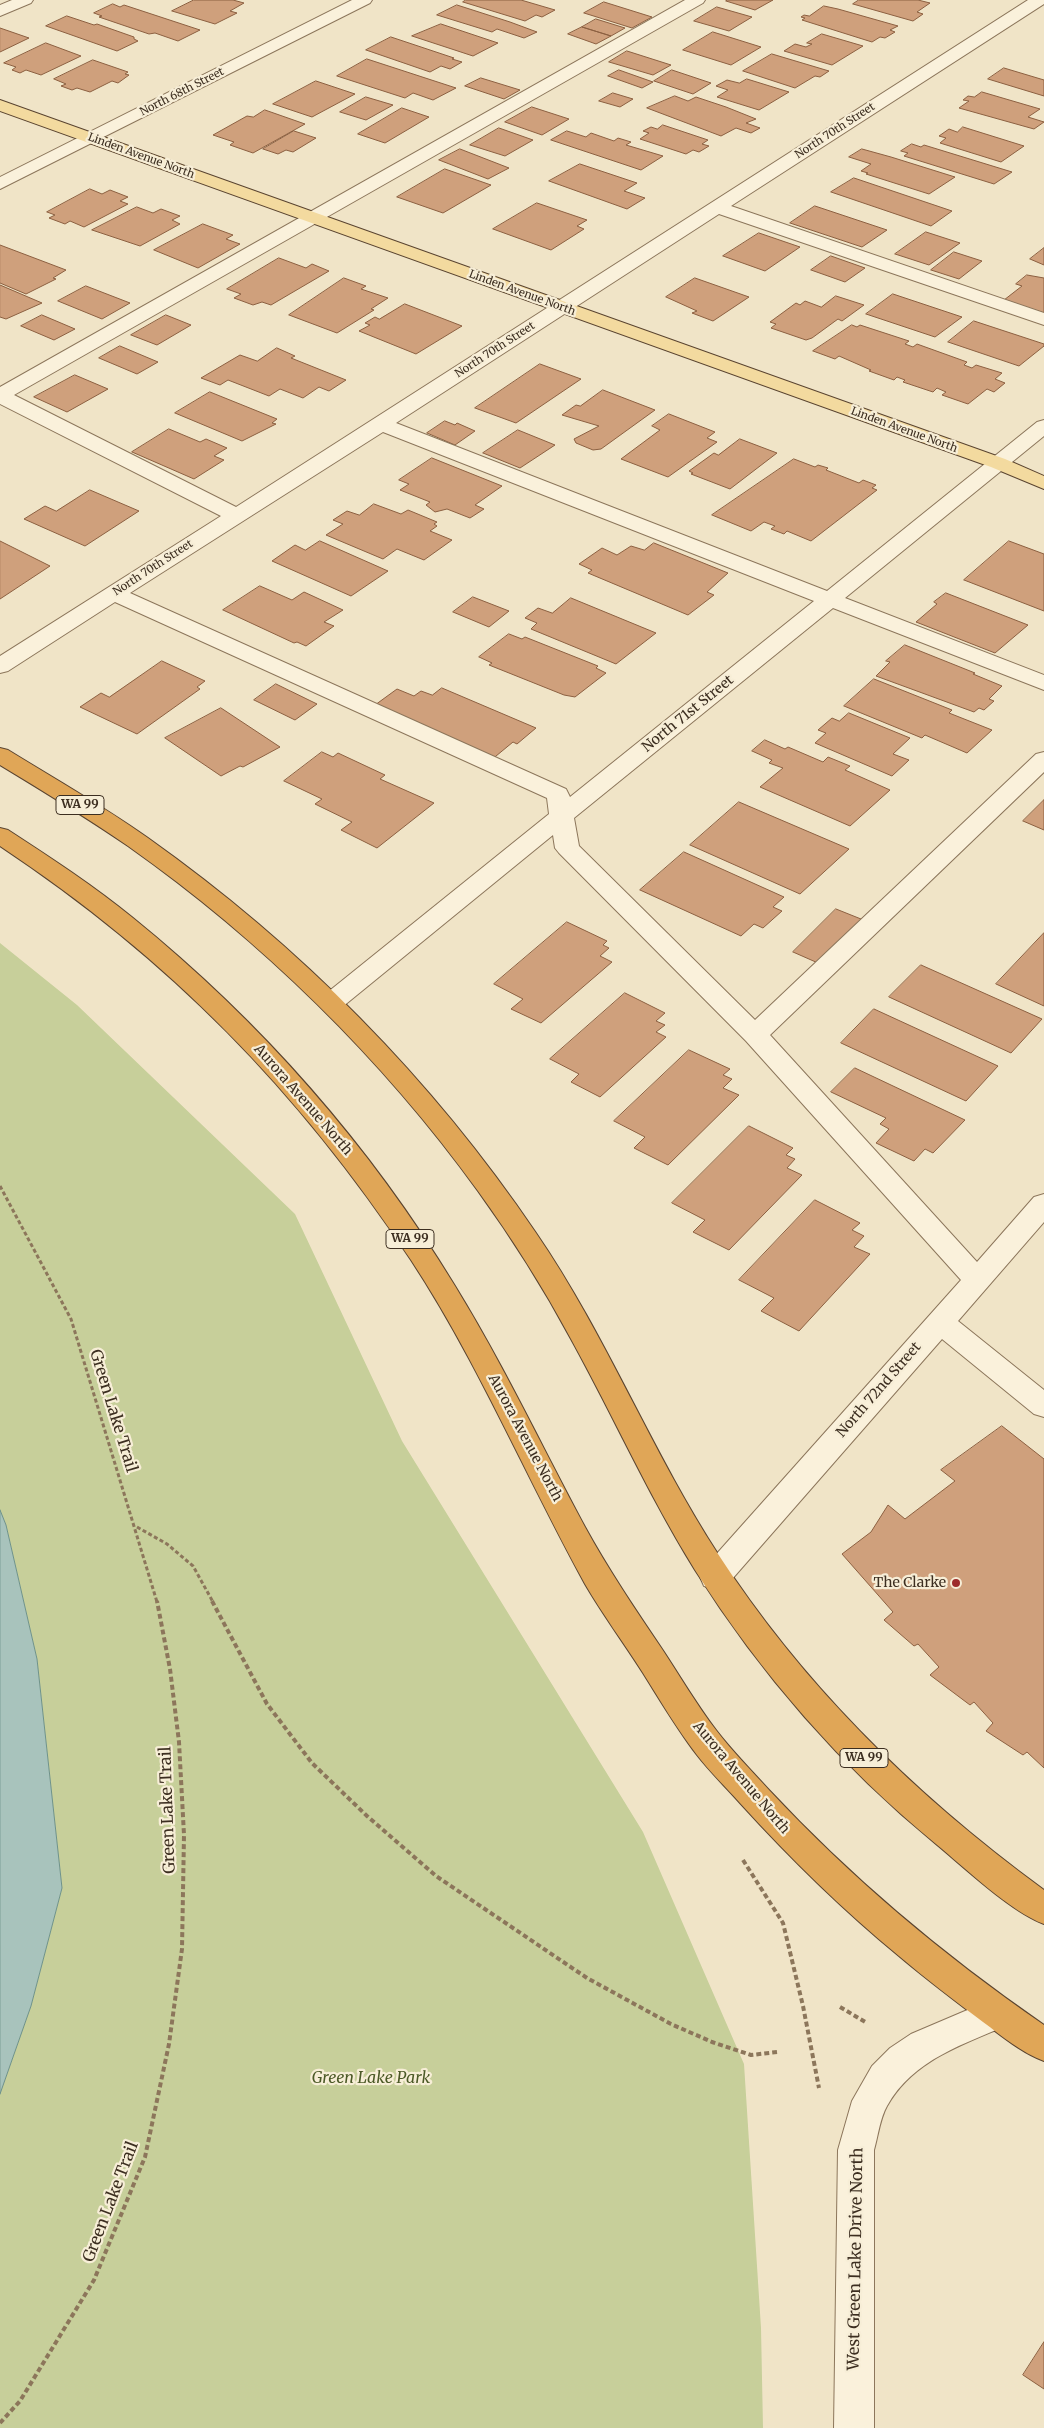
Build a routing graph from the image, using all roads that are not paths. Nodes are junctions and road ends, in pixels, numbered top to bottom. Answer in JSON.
{"nodes":[{"id":1,"x":24,"y":0,"type":"edge"},
{"id":2,"x":364,"y":0,"type":"edge"},
{"id":3,"x":698,"y":0,"type":"edge"},
{"id":4,"x":1039,"y":0,"type":"edge"},
{"id":5,"x":0,"y":11,"type":"edge"},
{"id":6,"x":0,"y":105,"type":"edge"},
{"id":7,"x":92,"y":138,"type":"junction"},
{"id":8,"x":0,"y":184,"type":"edge"},
{"id":9,"x":716,"y":207,"type":"junction"},
{"id":10,"x":310,"y":218,"type":"junction"},
{"id":11,"x":561,"y":307,"type":"junction"},
{"id":12,"x":1044,"y":319,"type":"edge"},
{"id":13,"x":0,"y":396,"type":"edge"},
{"id":14,"x":381,"y":424,"type":"junction"},
{"id":15,"x":1044,"y":426,"type":"edge"},
{"id":16,"x":998,"y":463,"type":"junction"},
{"id":17,"x":1044,"y":484,"type":"edge"},
{"id":18,"x":235,"y":515,"type":"junction"},
{"id":19,"x":113,"y":593,"type":"junction"},
{"id":20,"x":830,"y":600,"type":"junction"},
{"id":21,"x":0,"y":666,"type":"edge"},
{"id":22,"x":1044,"y":683,"type":"edge"},
{"id":23,"x":0,"y":755,"type":"edge"},
{"id":24,"x":1044,"y":759,"type":"edge"},
{"id":25,"x":562,"y":816,"type":"junction"},
{"id":26,"x":0,"y":835,"type":"edge"},
{"id":27,"x":332,"y":1002,"type":"junction"},
{"id":28,"x":755,"y":1036,"type":"junction"},
{"id":29,"x":1044,"y":1204,"type":"edge"},
{"id":30,"x":976,"y":1280,"type":"junction"},
{"id":31,"x":939,"y":1322,"type":"junction"},
{"id":32,"x":1044,"y":1406,"type":"edge"},
{"id":33,"x":715,"y":1577,"type":"junction"},
{"id":34,"x":1044,"y":1909,"type":"edge"},
{"id":35,"x":998,"y":2013,"type":"junction"},
{"id":36,"x":1044,"y":2045,"type":"edge"},
{"id":37,"x":854,"y":2428,"type":"edge"}],
"edges":[{"from":1,"to":5,"type":"street"},
{"from":2,"to":7,"type":"street","name":"North 68th Street"},
{"from":3,"to":10,"type":"street"},
{"from":4,"to":9,"type":"street","name":"North 70th Street"},
{"from":6,"to":7,"type":"main road","name":"Linden Avenue North"},
{"from":7,"to":8,"type":"street","name":"North 68th Street"},
{"from":7,"to":10,"type":"main road","name":"Linden Avenue North"},
{"from":9,"to":11,"type":"street","name":"North 70th Street"},
{"from":9,"to":12,"type":"street"},
{"from":10,"to":11,"type":"main road","name":"Linden Avenue North"},
{"from":10,"to":13,"type":"street"},
{"from":11,"to":14,"type":"street","name":"North 70th Street"},
{"from":11,"to":16,"type":"main road","name":"Linden Avenue North"},
{"from":13,"to":18,"type":"street"},
{"from":14,"to":18,"type":"street","name":"North 70th Street"},
{"from":14,"to":20,"type":"street"},
{"from":15,"to":16,"type":"street","name":"North 71st Street"},
{"from":16,"to":17,"type":"main road","name":"Linden Avenue North"},
{"from":16,"to":20,"type":"street","name":"North 71st Street"},
{"from":18,"to":19,"type":"street","name":"North 70th Street"},
{"from":19,"to":21,"type":"street","name":"North 70th Street"},
{"from":19,"to":25,"type":"street"},
{"from":20,"to":22,"type":"street"},
{"from":20,"to":25,"type":"street","name":"North 71st Street"},
{"from":23,"to":27,"type":"highway","number":"WA 99"},
{"from":24,"to":28,"type":"street"},
{"from":25,"to":27,"type":"street","name":"North 71st Street"},
{"from":25,"to":28,"type":"street"},
{"from":26,"to":35,"type":"highway","name":"Aurora Avenue North","number":"WA 99"},
{"from":27,"to":33,"type":"highway","number":"WA 99"},
{"from":28,"to":30,"type":"street"},
{"from":29,"to":30,"type":"street","name":"North 72nd Street"},
{"from":30,"to":31,"type":"street","name":"North 72nd Street"},
{"from":31,"to":32,"type":"street"},
{"from":31,"to":33,"type":"street","name":"North 72nd Street"},
{"from":33,"to":34,"type":"highway","number":"WA 99"},
{"from":35,"to":36,"type":"highway","name":"Aurora Avenue North","number":"WA 99"},
{"from":35,"to":37,"type":"street","name":"West Green Lake Drive North"}]}
